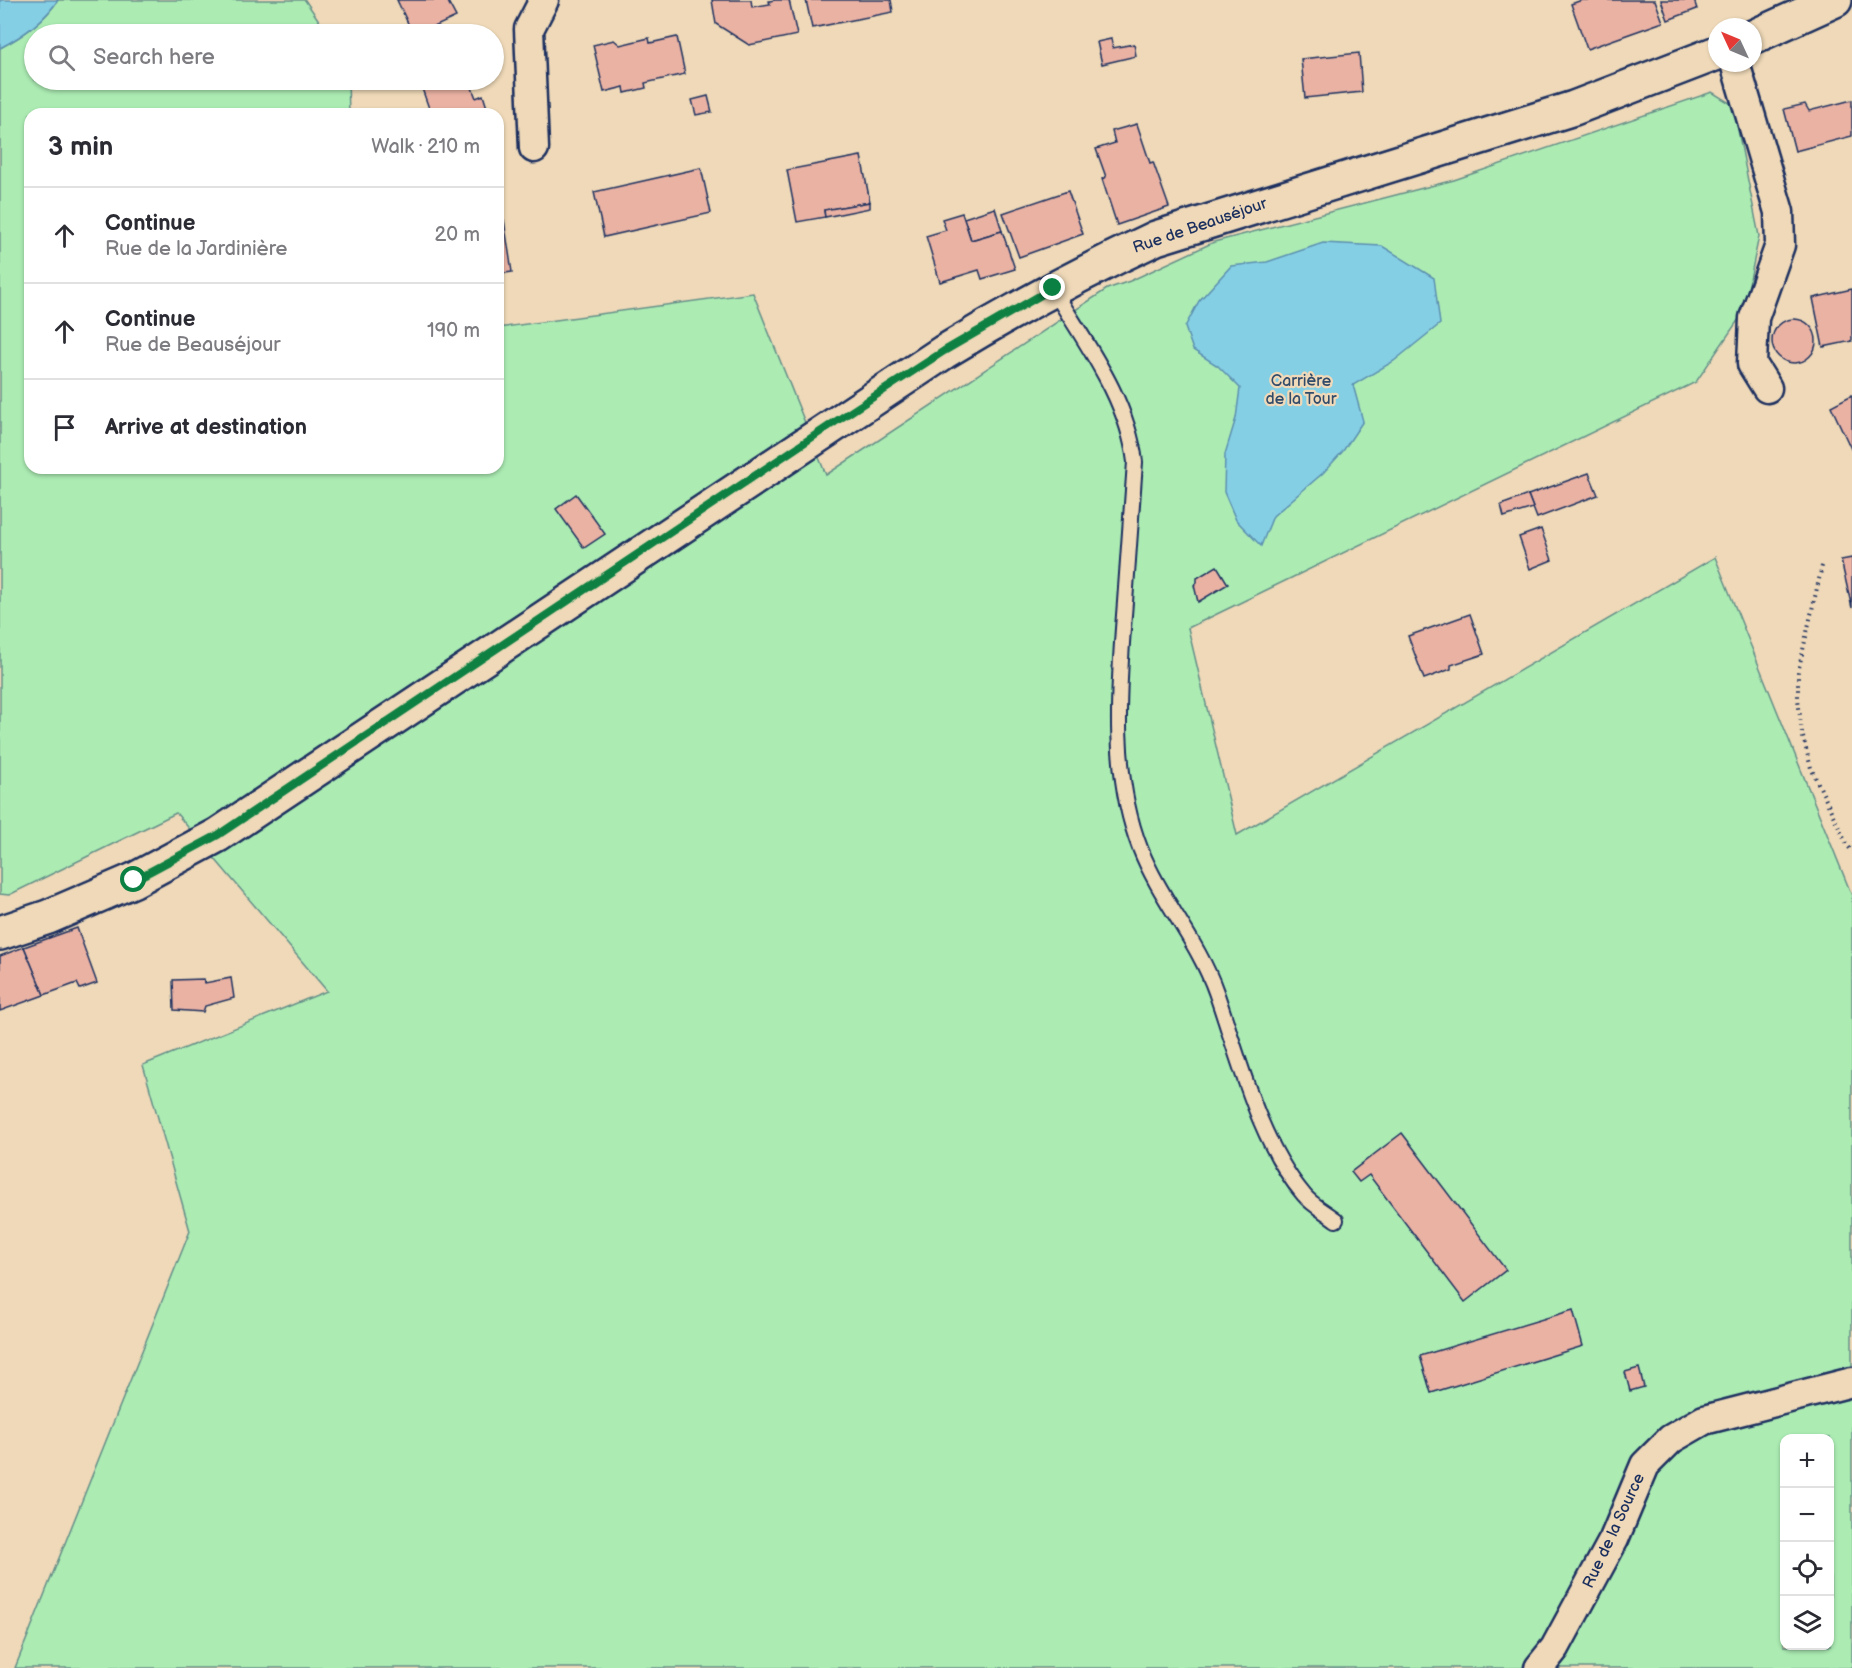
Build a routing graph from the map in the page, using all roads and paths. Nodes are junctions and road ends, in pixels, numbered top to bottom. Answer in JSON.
{"nodes":[{"id":1,"x":544,"y":0,"type":"edge"},
{"id":2,"x":1835,"y":0,"type":"edge"},
{"id":3,"x":1762,"y":33,"type":"edge"},
{"id":4,"x":1708,"y":56,"type":"edge"},
{"id":5,"x":1738,"y":72,"type":"edge"},
{"id":6,"x":534,"y":148,"type":"dead end"},
{"id":7,"x":1053,"y":288,"type":"junction"},
{"id":8,"x":1767,"y":388,"type":"dead end"},
{"id":9,"x":1822,"y":566,"type":"dead end"},
{"id":10,"x":1852,"y":850,"type":"edge"},
{"id":11,"x":0,"y":933,"type":"edge"},
{"id":12,"x":1336,"y":1220,"type":"dead end"},
{"id":13,"x":1852,"y":1382,"type":"edge"},
{"id":14,"x":1539,"y":1668,"type":"edge"}],
"edges":[{"from":1,"to":6,"type":"street"},
{"from":2,"to":3,"type":"street"},
{"from":4,"to":7,"type":"street","name":"Rue de Beauséjour"},
{"from":5,"to":8,"type":"street"},
{"from":7,"to":11,"type":"street","name":"Rue de Beauséjour"},
{"from":7,"to":12,"type":"lane"},
{"from":9,"to":10,"type":"path"},
{"from":13,"to":14,"type":"street","name":"Rue de la Source"}]}
